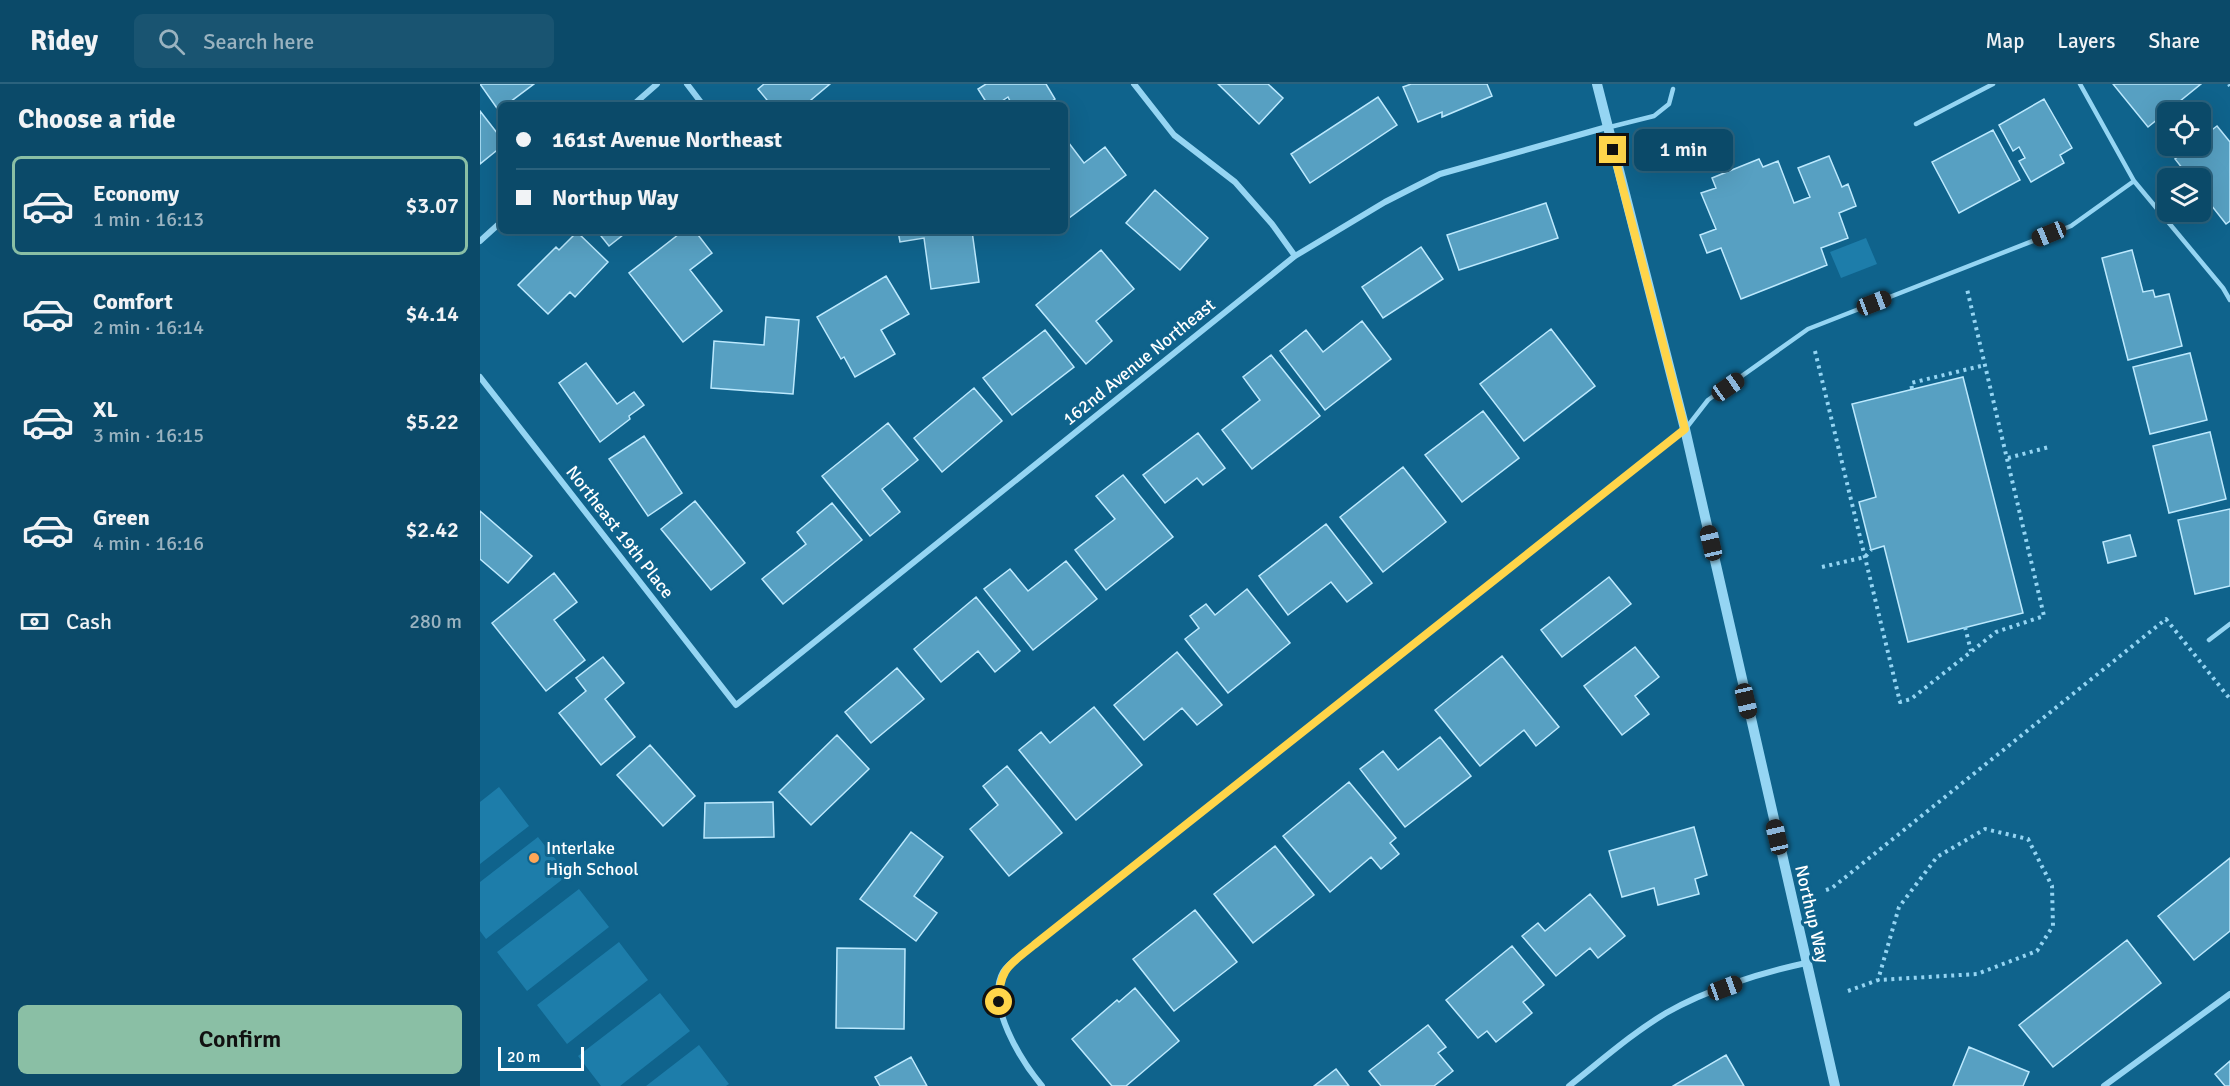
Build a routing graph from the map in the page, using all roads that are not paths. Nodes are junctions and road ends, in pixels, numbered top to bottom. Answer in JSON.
{"nodes":[{"id":1,"x":657,"y":84,"type":"edge"},
{"id":2,"x":687,"y":84,"type":"edge"},
{"id":3,"x":1134,"y":84,"type":"edge"},
{"id":4,"x":1597,"y":84,"type":"edge"},
{"id":5,"x":1993,"y":84,"type":"edge"},
{"id":6,"x":2080,"y":84,"type":"edge"},
{"id":7,"x":1673,"y":89,"type":"dead end"},
{"id":8,"x":636,"y":102,"type":"edge"},
{"id":9,"x":701,"y":102,"type":"edge"},
{"id":10,"x":1916,"y":124,"type":"dead end"},
{"id":11,"x":1607,"y":127,"type":"junction"},
{"id":12,"x":2134,"y":181,"type":"junction"},
{"id":13,"x":498,"y":225,"type":"edge"},
{"id":14,"x":480,"y":241,"type":"edge"},
{"id":15,"x":1295,"y":256,"type":"junction"},
{"id":16,"x":2230,"y":300,"type":"edge"},
{"id":17,"x":480,"y":377,"type":"edge"},
{"id":18,"x":1685,"y":429,"type":"junction"},
{"id":19,"x":2230,"y":624,"type":"edge"},
{"id":20,"x":2210,"y":640,"type":"dead end"},
{"id":21,"x":736,"y":705,"type":"joint"},
{"id":22,"x":1806,"y":963,"type":"junction"},
{"id":23,"x":2230,"y":994,"type":"edge"},
{"id":24,"x":1042,"y":1086,"type":"edge"},
{"id":25,"x":1569,"y":1086,"type":"edge"},
{"id":26,"x":1835,"y":1086,"type":"edge"},
{"id":27,"x":2104,"y":1086,"type":"edge"}],
"edges":[{"from":1,"to":8,"type":"street"},
{"from":2,"to":9,"type":"street"},
{"from":3,"to":15,"type":"street"},
{"from":4,"to":11,"type":"street","name":"Northup Way"},
{"from":5,"to":10,"type":"lane"},
{"from":6,"to":12,"type":"lane"},
{"from":7,"to":11,"type":"lane"},
{"from":11,"to":15,"type":"street","name":"162nd Avenue Northeast"},
{"from":11,"to":18,"type":"street","name":"Northup Way"},
{"from":12,"to":16,"type":"lane"},
{"from":12,"to":18,"type":"lane"},
{"from":13,"to":14,"type":"street"},
{"from":15,"to":21,"type":"street","name":"162nd Avenue Northeast"},
{"from":17,"to":21,"type":"street","name":"Northeast 19th Place"},
{"from":18,"to":22,"type":"street","name":"Northup Way"},
{"from":18,"to":24,"type":"street"},
{"from":19,"to":20,"type":"lane"},
{"from":22,"to":25,"type":"street"},
{"from":22,"to":26,"type":"street","name":"Northup Way"},
{"from":23,"to":27,"type":"street"}]}
